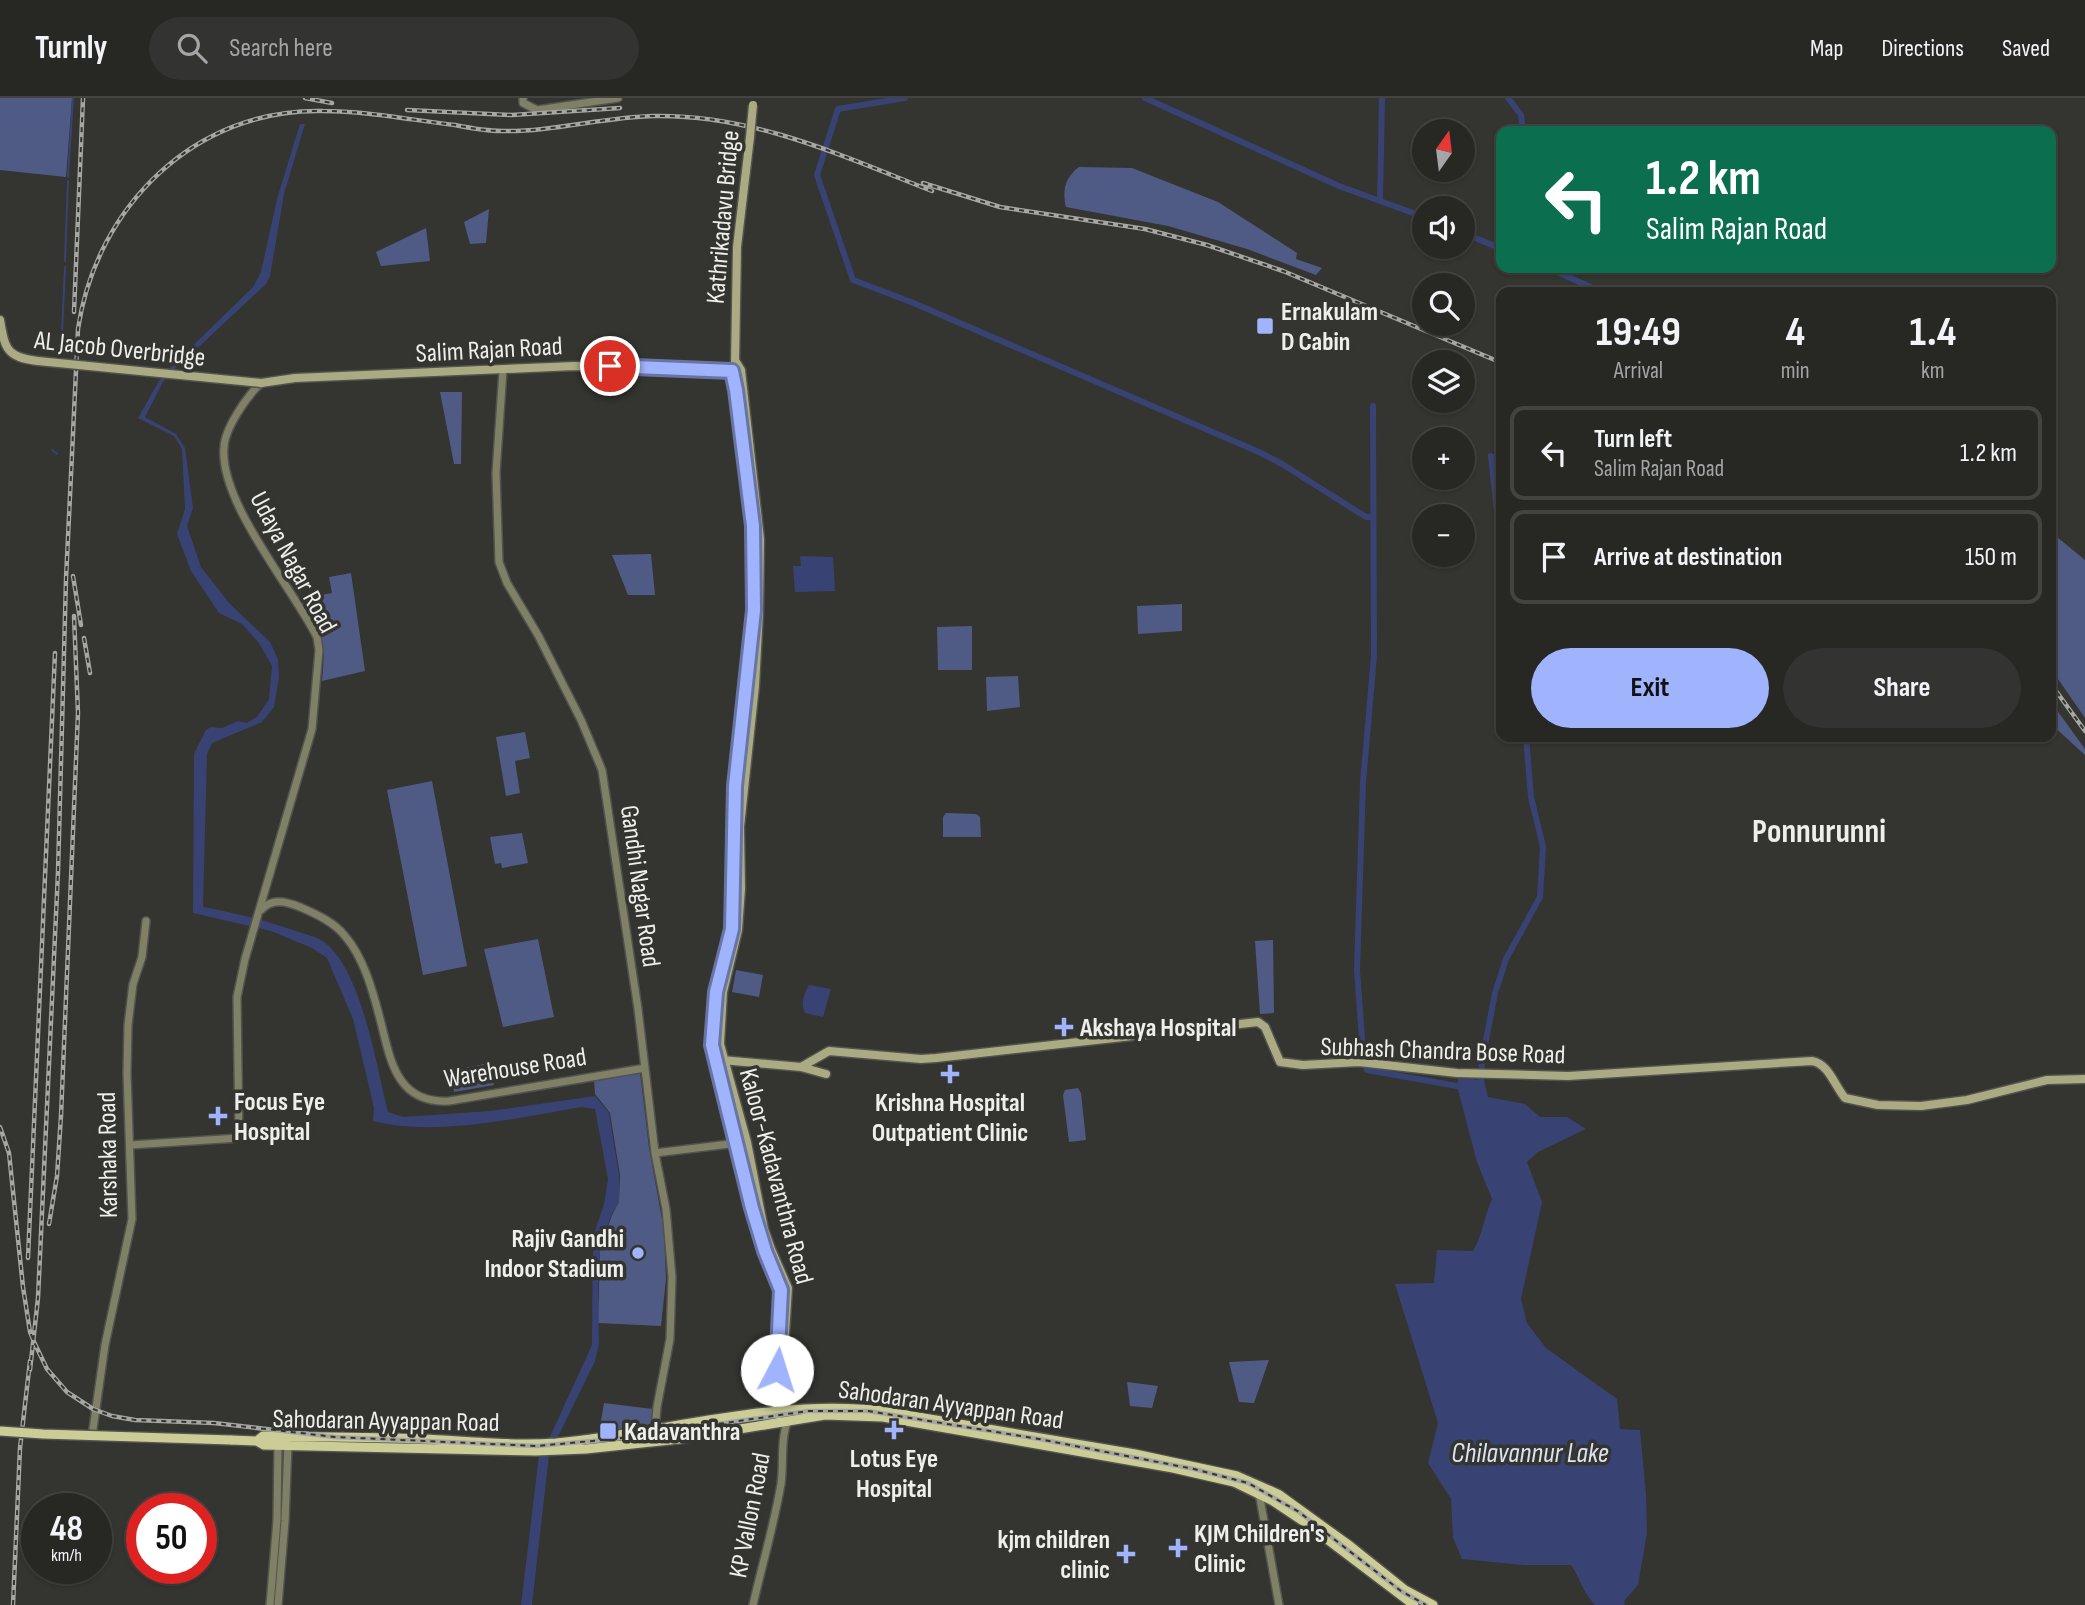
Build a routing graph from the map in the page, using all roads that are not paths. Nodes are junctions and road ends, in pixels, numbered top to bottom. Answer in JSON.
{"nodes":[{"id":1,"x":523,"y":98,"type":"edge"},
{"id":2,"x":618,"y":98,"type":"edge"},
{"id":3,"x":754,"y":98,"type":"edge"},
{"id":4,"x":0,"y":320,"type":"edge"},
{"id":5,"x":736,"y":364,"type":"junction"},
{"id":6,"x":503,"y":370,"type":"junction"},
{"id":7,"x":720,"y":372,"type":"junction"},
{"id":8,"x":261,"y":383,"type":"junction"},
{"id":9,"x":259,"y":912,"type":"junction"},
{"id":10,"x":146,"y":921,"type":"dead end"},
{"id":11,"x":720,"y":1060,"type":"junction"},
{"id":12,"x":801,"y":1067,"type":"junction"},
{"id":13,"x":645,"y":1068,"type":"junction"},
{"id":14,"x":826,"y":1074,"type":"dead end"},
{"id":15,"x":2085,"y":1079,"type":"edge"},
{"id":16,"x":742,"y":1143,"type":"junction"},
{"id":17,"x":130,"y":1145,"type":"junction"},
{"id":18,"x":655,"y":1153,"type":"junction"},
{"id":19,"x":782,"y":1410,"type":"junction"},
{"id":20,"x":783,"y":1421,"type":"junction"},
{"id":21,"x":93,"y":1429,"type":"dead end"},
{"id":22,"x":654,"y":1429,"type":"junction"},
{"id":23,"x":0,"y":1431,"type":"edge"},
{"id":24,"x":363,"y":1436,"type":"junction"},
{"id":25,"x":1014,"y":1436,"type":"junction"},
{"id":26,"x":257,"y":1441,"type":"junction"},
{"id":27,"x":285,"y":1442,"type":"junction"},
{"id":28,"x":654,"y":1442,"type":"junction"},
{"id":29,"x":555,"y":1446,"type":"junction"},
{"id":30,"x":364,"y":1447,"type":"junction"},
{"id":31,"x":538,"y":1447,"type":"junction"},
{"id":32,"x":1235,"y":1479,"type":"junction"},
{"id":33,"x":1259,"y":1493,"type":"junction"},
{"id":34,"x":280,"y":1544,"type":"junction"},
{"id":35,"x":270,"y":1605,"type":"edge"},
{"id":36,"x":278,"y":1605,"type":"edge"},
{"id":37,"x":753,"y":1605,"type":"edge"},
{"id":38,"x":1279,"y":1605,"type":"edge"},
{"id":39,"x":1414,"y":1605,"type":"edge"},
{"id":40,"x":1433,"y":1605,"type":"edge"}],
"edges":[{"from":1,"to":2,"type":"street"},
{"from":3,"to":5,"type":"main road","name":"Kathrikadavu Bridge","bridge":true},
{"from":4,"to":8,"type":"main road","name":"AL Jacob Overbridge","bridge":true},
{"from":5,"to":7,"type":"main road","name":"Salim Rajan Road"},
{"from":5,"to":7,"type":"main road"},
{"from":5,"to":11,"type":"main road","name":"Kaloor-Kadavanthra Road"},
{"from":6,"to":7,"type":"main road","name":"Salim Rajan Road"},
{"from":6,"to":8,"type":"main road","name":"Salim Rajan Road"},
{"from":6,"to":13,"type":"street","name":"Gandhi Nagar Road"},
{"from":8,"to":9,"type":"street","name":"Udaya Nagar Road"},
{"from":9,"to":13,"type":"street","name":"Warehouse Road"},
{"from":9,"to":17,"type":"street","name":"Udaya Nagar Road"},
{"from":10,"to":17,"type":"street","name":"Karshaka Road"},
{"from":11,"to":12,"type":"main road"},
{"from":11,"to":16,"type":"main road","name":"Kaloor-Kadavanthra Road"},
{"from":12,"to":14,"type":"main road"},
{"from":12,"to":15,"type":"main road","name":"Subhash Chandra Bose Road"},
{"from":13,"to":18,"type":"street","name":"Gandhi Nagar Road"},
{"from":16,"to":18,"type":"street"},
{"from":16,"to":19,"type":"main road","name":"Kaloor-Kadavanthra Road"},
{"from":17,"to":21,"type":"street","name":"Karshaka Road"},
{"from":18,"to":22,"type":"street","name":"Gandhi Nagar Road"},
{"from":19,"to":20,"type":"main road"},
{"from":19,"to":22,"type":"main road","name":"Sahodaran Ayyappan Road"},
{"from":19,"to":25,"type":"main road","name":"Sahodaran Ayyappan Road"},
{"from":20,"to":25,"type":"main road","name":"Sahodaran Ayyappan Road"},
{"from":20,"to":28,"type":"main road","name":"Sahodaran Ayyappan Road"},
{"from":20,"to":37,"type":"street","name":"KP Vallon Road"},
{"from":22,"to":28,"type":"street","name":"Gandhi Nagar Road"},
{"from":22,"to":29,"type":"main road","name":"Sahodaran Ayyappan Road"},
{"from":23,"to":26,"type":"main road","name":"Sahodaran Ayyappan Road","bridge":true},
{"from":24,"to":27,"type":"main road","name":"Sahodaran Ayyappan Road"},
{"from":24,"to":30,"type":"main road"},
{"from":24,"to":31,"type":"main road","name":"Sahodaran Ayyappan Road"},
{"from":25,"to":32,"type":"main road","name":"Sahodaran Ayyappan Road"},
{"from":26,"to":27,"type":"main road","name":"Sahodaran Ayyappan Road"},
{"from":26,"to":27,"type":"main road","name":"Sahodaran Ayyappan Road"},
{"from":27,"to":30,"type":"main road","name":"Sahodaran Ayyappan Road"},
{"from":27,"to":34,"type":"street"},
{"from":28,"to":29,"type":"main road","name":"Sahodaran Ayyappan Road"},
{"from":29,"to":31,"type":"main road","name":"Sahodaran Ayyappan Road"},
{"from":30,"to":31,"type":"main road","name":"Sahodaran Ayyappan Road"},
{"from":32,"to":33,"type":"main road","name":"Sahodaran Ayyappan Road"},
{"from":32,"to":40,"type":"main road","name":"Sahodaran Ayyappan Road"},
{"from":33,"to":38,"type":"street"},
{"from":33,"to":39,"type":"main road","name":"Sahodaran Ayyappan Road"},
{"from":34,"to":35,"type":"street"},
{"from":34,"to":36,"type":"street"}]}
